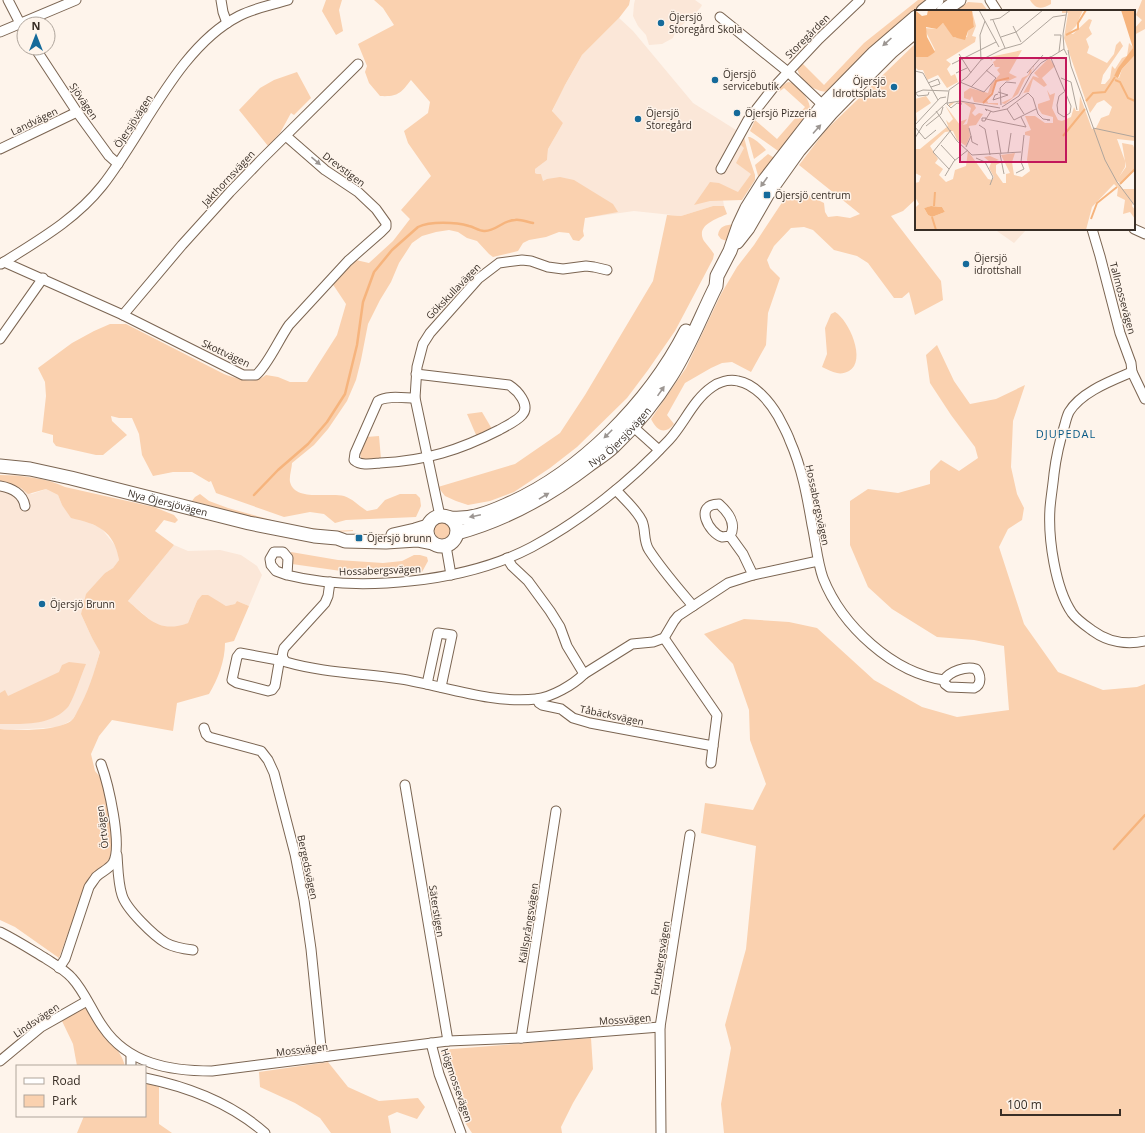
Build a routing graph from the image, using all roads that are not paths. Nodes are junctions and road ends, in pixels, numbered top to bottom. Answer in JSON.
{"nodes":[{"id":1,"x":8,"y":0,"type":"edge"},
{"id":2,"x":76,"y":0,"type":"edge"},
{"id":3,"x":221,"y":0,"type":"edge"},
{"id":4,"x":288,"y":0,"type":"edge"},
{"id":5,"x":860,"y":0,"type":"edge"},
{"id":6,"x":937,"y":0,"type":"edge"},
{"id":7,"x":959,"y":0,"type":"edge"},
{"id":8,"x":990,"y":0,"type":"edge"},
{"id":9,"x":924,"y":10,"type":"edge"},
{"id":10,"x":944,"y":10,"type":"edge"},
{"id":11,"x":996,"y":10,"type":"edge"},
{"id":12,"x":16,"y":16,"type":"edge"},
{"id":13,"x":44,"y":16,"type":"edge"},
{"id":14,"x":720,"y":17,"type":"dead end"},
{"id":15,"x":915,"y":18,"type":"edge"},
{"id":16,"x":227,"y":23,"type":"junction"},
{"id":17,"x":16,"y":28,"type":"edge"},
{"id":18,"x":0,"y":32,"type":"edge"},
{"id":19,"x":915,"y":32,"type":"edge"},
{"id":20,"x":40,"y":56,"type":"edge"},
{"id":21,"x":358,"y":64,"type":"dead end"},
{"id":22,"x":788,"y":72,"type":"junction"},
{"id":23,"x":827,"y":109,"type":"junction"},
{"id":24,"x":77,"y":112,"type":"junction"},
{"id":25,"x":286,"y":136,"type":"junction"},
{"id":26,"x":0,"y":149,"type":"edge"},
{"id":27,"x":118,"y":164,"type":"junction"},
{"id":28,"x":720,"y":169,"type":"dead end"},
{"id":29,"x":386,"y":223,"type":"joint"},
{"id":30,"x":1135,"y":229,"type":"edge"},
{"id":31,"x":1092,"y":230,"type":"edge"},
{"id":32,"x":1145,"y":234,"type":"edge"},
{"id":33,"x":2,"y":263,"type":"edge"},
{"id":34,"x":607,"y":270,"type":"dead end"},
{"id":35,"x":43,"y":278,"type":"junction"},
{"id":36,"x":123,"y":315,"type":"junction"},
{"id":37,"x":0,"y":339,"type":"edge"},
{"id":38,"x":1132,"y":372,"type":"junction"},
{"id":39,"x":416,"y":374,"type":"junction"},
{"id":40,"x":415,"y":398,"type":"junction"},
{"id":41,"x":1145,"y":399,"type":"edge"},
{"id":42,"x":628,"y":422,"type":"junction"},
{"id":43,"x":659,"y":450,"type":"junction"},
{"id":44,"x":427,"y":458,"type":"junction"},
{"id":45,"x":0,"y":466,"type":"edge"},
{"id":46,"x":0,"y":486,"type":"edge"},
{"id":47,"x":616,"y":490,"type":"junction"},
{"id":48,"x":25,"y":506,"type":"dead end"},
{"id":49,"x":445,"y":517,"type":"junction"},
{"id":50,"x":428,"y":526,"type":"junction"},
{"id":51,"x":458,"y":534,"type":"junction"},
{"id":52,"x":730,"y":536,"type":"dead end"},
{"id":53,"x":337,"y":538,"type":"junction"},
{"id":54,"x":432,"y":543,"type":"junction"},
{"id":55,"x":446,"y":546,"type":"junction"},
{"id":56,"x":507,"y":558,"type":"junction"},
{"id":57,"x":818,"y":561,"type":"junction"},
{"id":58,"x":287,"y":575,"type":"dead end"},
{"id":59,"x":451,"y":575,"type":"junction"},
{"id":60,"x":753,"y":575,"type":"junction"},
{"id":61,"x":330,"y":582,"type":"junction"},
{"id":62,"x":693,"y":606,"type":"junction"},
{"id":63,"x":664,"y":638,"type":"junction"},
{"id":64,"x":1145,"y":641,"type":"edge"},
{"id":65,"x":283,"y":659,"type":"junction"},
{"id":66,"x":584,"y":674,"type":"junction"},
{"id":67,"x":944,"y":680,"type":"dead end"},
{"id":68,"x":427,"y":684,"type":"junction"},
{"id":69,"x":441,"y":687,"type":"junction"},
{"id":70,"x":537,"y":699,"type":"junction"},
{"id":71,"x":204,"y":728,"type":"dead end"},
{"id":72,"x":713,"y":746,"type":"junction"},
{"id":73,"x":101,"y":764,"type":"dead end"},
{"id":74,"x":711,"y":764,"type":"dead end"},
{"id":75,"x":405,"y":785,"type":"dead end"},
{"id":76,"x":556,"y":811,"type":"dead end"},
{"id":77,"x":690,"y":835,"type":"dead end"},
{"id":78,"x":117,"y":854,"type":"junction"},
{"id":79,"x":0,"y":932,"type":"edge"},
{"id":80,"x":193,"y":950,"type":"dead end"},
{"id":81,"x":59,"y":968,"type":"junction"},
{"id":82,"x":87,"y":1000,"type":"junction"},
{"id":83,"x":660,"y":1027,"type":"junction"},
{"id":84,"x":521,"y":1038,"type":"junction"},
{"id":85,"x":448,"y":1041,"type":"junction"},
{"id":86,"x":431,"y":1043,"type":"junction"},
{"id":87,"x":131,"y":1055,"type":"junction"},
{"id":88,"x":322,"y":1057,"type":"junction"},
{"id":89,"x":0,"y":1061,"type":"edge"},
{"id":90,"x":131,"y":1065,"type":"edge"},
{"id":91,"x":146,"y":1078,"type":"edge"},
{"id":92,"x":265,"y":1133,"type":"edge"},
{"id":93,"x":461,"y":1133,"type":"edge"},
{"id":94,"x":660,"y":1133,"type":"edge"}],
"edges":[{"from":1,"to":12,"type":"street"},
{"from":2,"to":13,"type":"street"},
{"from":3,"to":16,"type":"street"},
{"from":4,"to":16,"type":"street","name":"Öjersjövägen"},
{"from":5,"to":22,"type":"street","name":"Storegården"},
{"from":6,"to":9,"type":"street"},
{"from":7,"to":10,"type":"street"},
{"from":8,"to":11,"type":"street"},
{"from":14,"to":22,"type":"street","name":"Storegården"},
{"from":15,"to":23,"type":"street","name":"Nya Öjersjövägen","one_way":true},
{"from":16,"to":27,"type":"street","name":"Öjersjövägen"},
{"from":17,"to":18,"type":"street"},
{"from":19,"to":23,"type":"street","name":"Nya Öjersjövägen"},
{"from":20,"to":24,"type":"street","name":"Sjövägen"},
{"from":21,"to":25,"type":"street","name":"Jakthornsvägen"},
{"from":22,"to":23,"type":"street","name":"Storegården"},
{"from":22,"to":28,"type":"street"},
{"from":23,"to":42,"type":"street","name":"Nya Öjersjövägen"},
{"from":24,"to":26,"type":"street","name":"Landvägen"},
{"from":24,"to":27,"type":"street","name":"Sjövägen"},
{"from":25,"to":29,"type":"street","name":"Drevstigen","one_way":true},
{"from":25,"to":36,"type":"street","name":"Jakthornsvägen"},
{"from":27,"to":33,"type":"street","name":"Öjersjövägen"},
{"from":29,"to":36,"type":"street","name":"Skottvägen"},
{"from":30,"to":32,"type":"street"},
{"from":31,"to":38,"type":"street","name":"Tallmossevägen"},
{"from":33,"to":35,"type":"street","name":"Skottvägen"},
{"from":34,"to":39,"type":"street","name":"Gökskullavägen"},
{"from":35,"to":36,"type":"street","name":"Skottvägen"},
{"from":35,"to":37,"type":"street"},
{"from":38,"to":41,"type":"street","name":"Tallmossevägen"},
{"from":38,"to":64,"type":"street"},
{"from":39,"to":40,"type":"street","name":"Gökskullavägen"},
{"from":39,"to":44,"type":"street"},
{"from":40,"to":44,"type":"street","name":"Gökskullavägen"},
{"from":40,"to":44,"type":"street"},
{"from":42,"to":43,"type":"street"},
{"from":42,"to":49,"type":"street","name":"Nya Öjersjövägen","one_way":true},
{"from":51,"to":42,"type":"street","name":"Nya Öjersjövägen","one_way":true},
{"from":43,"to":47,"type":"street","name":"Hossabergsvägen"},
{"from":43,"to":57,"type":"street","name":"Hossabergsvägen"},
{"from":44,"to":49,"type":"street","name":"Gökskullavägen"},
{"from":45,"to":53,"type":"street","name":"Nya Öjersjövägen"},
{"from":46,"to":48,"type":"street"},
{"from":47,"to":56,"type":"street","name":"Hossabergsvägen"},
{"from":47,"to":62,"type":"street"},
{"from":49,"to":50,"type":"street","name":"Nya Öjersjövägen"},
{"from":49,"to":51,"type":"street"},
{"from":50,"to":53,"type":"street","name":"Nya Öjersjövägen"},
{"from":50,"to":54,"type":"street"},
{"from":51,"to":55,"type":"street","name":"Nya Öjersjövägen"},
{"from":52,"to":60,"type":"street"},
{"from":53,"to":54,"type":"street","name":"Nya Öjersjövägen"},
{"from":54,"to":55,"type":"street","name":"Nya Öjersjövägen"},
{"from":55,"to":59,"type":"street"},
{"from":56,"to":59,"type":"street","name":"Hossabergsvägen"},
{"from":56,"to":66,"type":"street"},
{"from":57,"to":60,"type":"street"},
{"from":57,"to":67,"type":"street","name":"Hossabergsvägen"},
{"from":58,"to":61,"type":"street","name":"Hossabergsvägen"},
{"from":59,"to":61,"type":"street","name":"Hossabergsvägen"},
{"from":60,"to":62,"type":"street"},
{"from":61,"to":65,"type":"street","name":"Tåbäcksvägen"},
{"from":62,"to":63,"type":"street"},
{"from":63,"to":66,"type":"street"},
{"from":63,"to":72,"type":"street"},
{"from":65,"to":65,"type":"street","name":"Tåbäcksvägen"},
{"from":65,"to":68,"type":"street","name":"Tåbäcksvägen"},
{"from":66,"to":70,"type":"street"},
{"from":68,"to":69,"type":"street","name":"Tåbäcksvägen"},
{"from":68,"to":69,"type":"street"},
{"from":69,"to":70,"type":"street","name":"Tåbäcksvägen"},
{"from":70,"to":72,"type":"street","name":"Tåbäcksvägen"},
{"from":71,"to":88,"type":"street","name":"Bergedsvägen"},
{"from":72,"to":74,"type":"street"},
{"from":73,"to":78,"type":"street","name":"Örtvägen"},
{"from":75,"to":85,"type":"street","name":"Säterstigen"},
{"from":76,"to":84,"type":"street","name":"Källsprångsvägen"},
{"from":77,"to":83,"type":"street","name":"Furubergsvägen"},
{"from":78,"to":80,"type":"street"},
{"from":78,"to":81,"type":"street","name":"Örtvägen"},
{"from":79,"to":81,"type":"street","name":"Mossvägen"},
{"from":81,"to":82,"type":"street","name":"Mossvägen"},
{"from":82,"to":87,"type":"street","name":"Mossvägen"},
{"from":82,"to":89,"type":"street","name":"Lindsvägen"},
{"from":83,"to":84,"type":"street","name":"Mossvägen"},
{"from":83,"to":94,"type":"street","name":"Furubergsvägen"},
{"from":84,"to":85,"type":"street","name":"Mossvägen"},
{"from":85,"to":86,"type":"street","name":"Mossvägen"},
{"from":86,"to":88,"type":"street","name":"Mossvägen"},
{"from":86,"to":93,"type":"street","name":"Högmossevägen"},
{"from":87,"to":88,"type":"street","name":"Mossvägen"},
{"from":87,"to":90,"type":"street"},
{"from":91,"to":92,"type":"street"}]}
